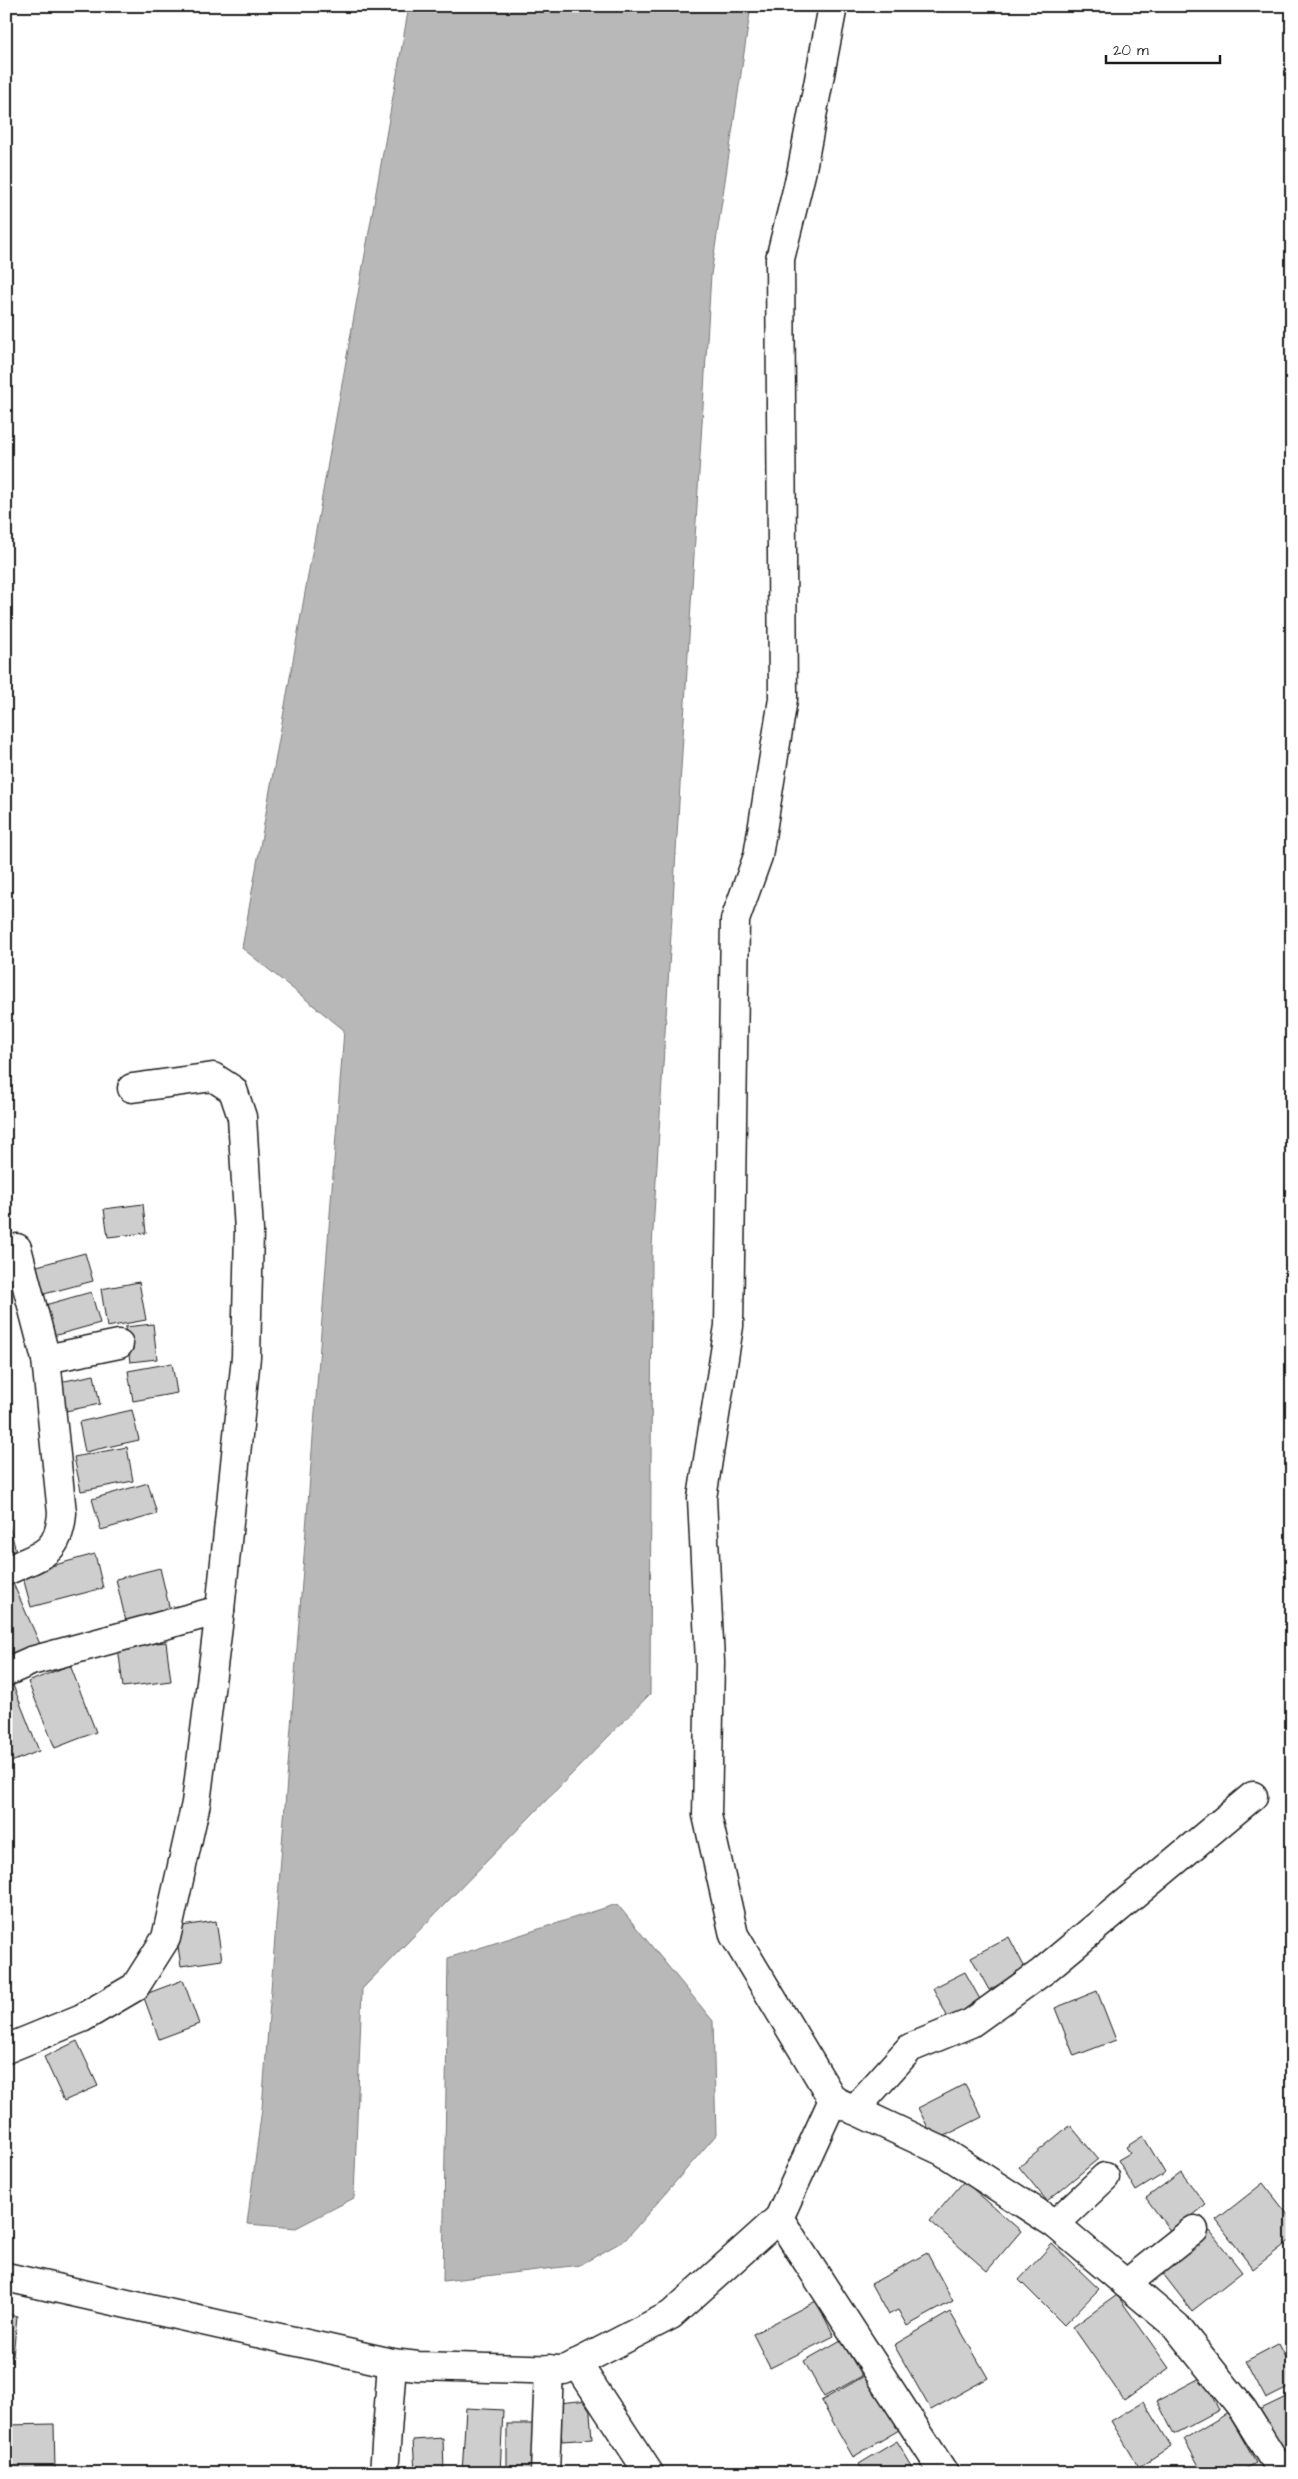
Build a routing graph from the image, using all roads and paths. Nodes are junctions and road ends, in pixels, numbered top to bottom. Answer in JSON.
{"nodes":[{"id":1,"x":833,"y":6,"type":"edge"},
{"id":2,"x":132,"y":1088,"type":"dead end"},
{"id":3,"x":16,"y":1248,"type":"dead end"},
{"id":4,"x":119,"y":1344,"type":"dead end"},
{"id":5,"x":46,"y":1359,"type":"junction"},
{"id":6,"x":6,"y":1572,"type":"edge"},
{"id":7,"x":220,"y":1610,"type":"junction"},
{"id":8,"x":6,"y":1672,"type":"edge"},
{"id":9,"x":1253,"y":1796,"type":"dead end"},
{"id":10,"x":6,"y":2049,"type":"edge"},
{"id":11,"x":844,"y":2105,"type":"junction"},
{"id":12,"x":1105,"y":2177,"type":"dead end"},
{"id":13,"x":779,"y":2218,"type":"junction"},
{"id":14,"x":1055,"y":2224,"type":"junction"},
{"id":15,"x":1194,"y":2230,"type":"dead end"},
{"id":16,"x":6,"y":2277,"type":"edge"},
{"id":17,"x":1126,"y":2284,"type":"junction"},
{"id":18,"x":392,"y":2363,"type":"junction"},
{"id":19,"x":577,"y":2363,"type":"junction"},
{"id":20,"x":549,"y":2369,"type":"junction"},
{"id":21,"x":384,"y":2473,"type":"edge"},
{"id":22,"x":545,"y":2473,"type":"edge"},
{"id":23,"x":649,"y":2473,"type":"edge"},
{"id":24,"x":944,"y":2473,"type":"edge"},
{"id":25,"x":1282,"y":2473,"type":"edge"}],
"edges":[{"from":1,"to":11,"type":"street"},
{"from":2,"to":7,"type":"street"},
{"from":3,"to":5,"type":"street"},
{"from":4,"to":5,"type":"street"},
{"from":5,"to":6,"type":"street"},
{"from":7,"to":8,"type":"street"},
{"from":7,"to":10,"type":"street"},
{"from":9,"to":11,"type":"street"},
{"from":11,"to":13,"type":"street"},
{"from":11,"to":14,"type":"street"},
{"from":12,"to":14,"type":"street"},
{"from":13,"to":19,"type":"street"},
{"from":13,"to":24,"type":"street"},
{"from":14,"to":17,"type":"street"},
{"from":15,"to":17,"type":"street"},
{"from":16,"to":18,"type":"street"},
{"from":17,"to":25,"type":"street"},
{"from":18,"to":20,"type":"street"},
{"from":18,"to":21,"type":"street"},
{"from":19,"to":20,"type":"street"},
{"from":19,"to":23,"type":"street"},
{"from":20,"to":22,"type":"street"}]}
